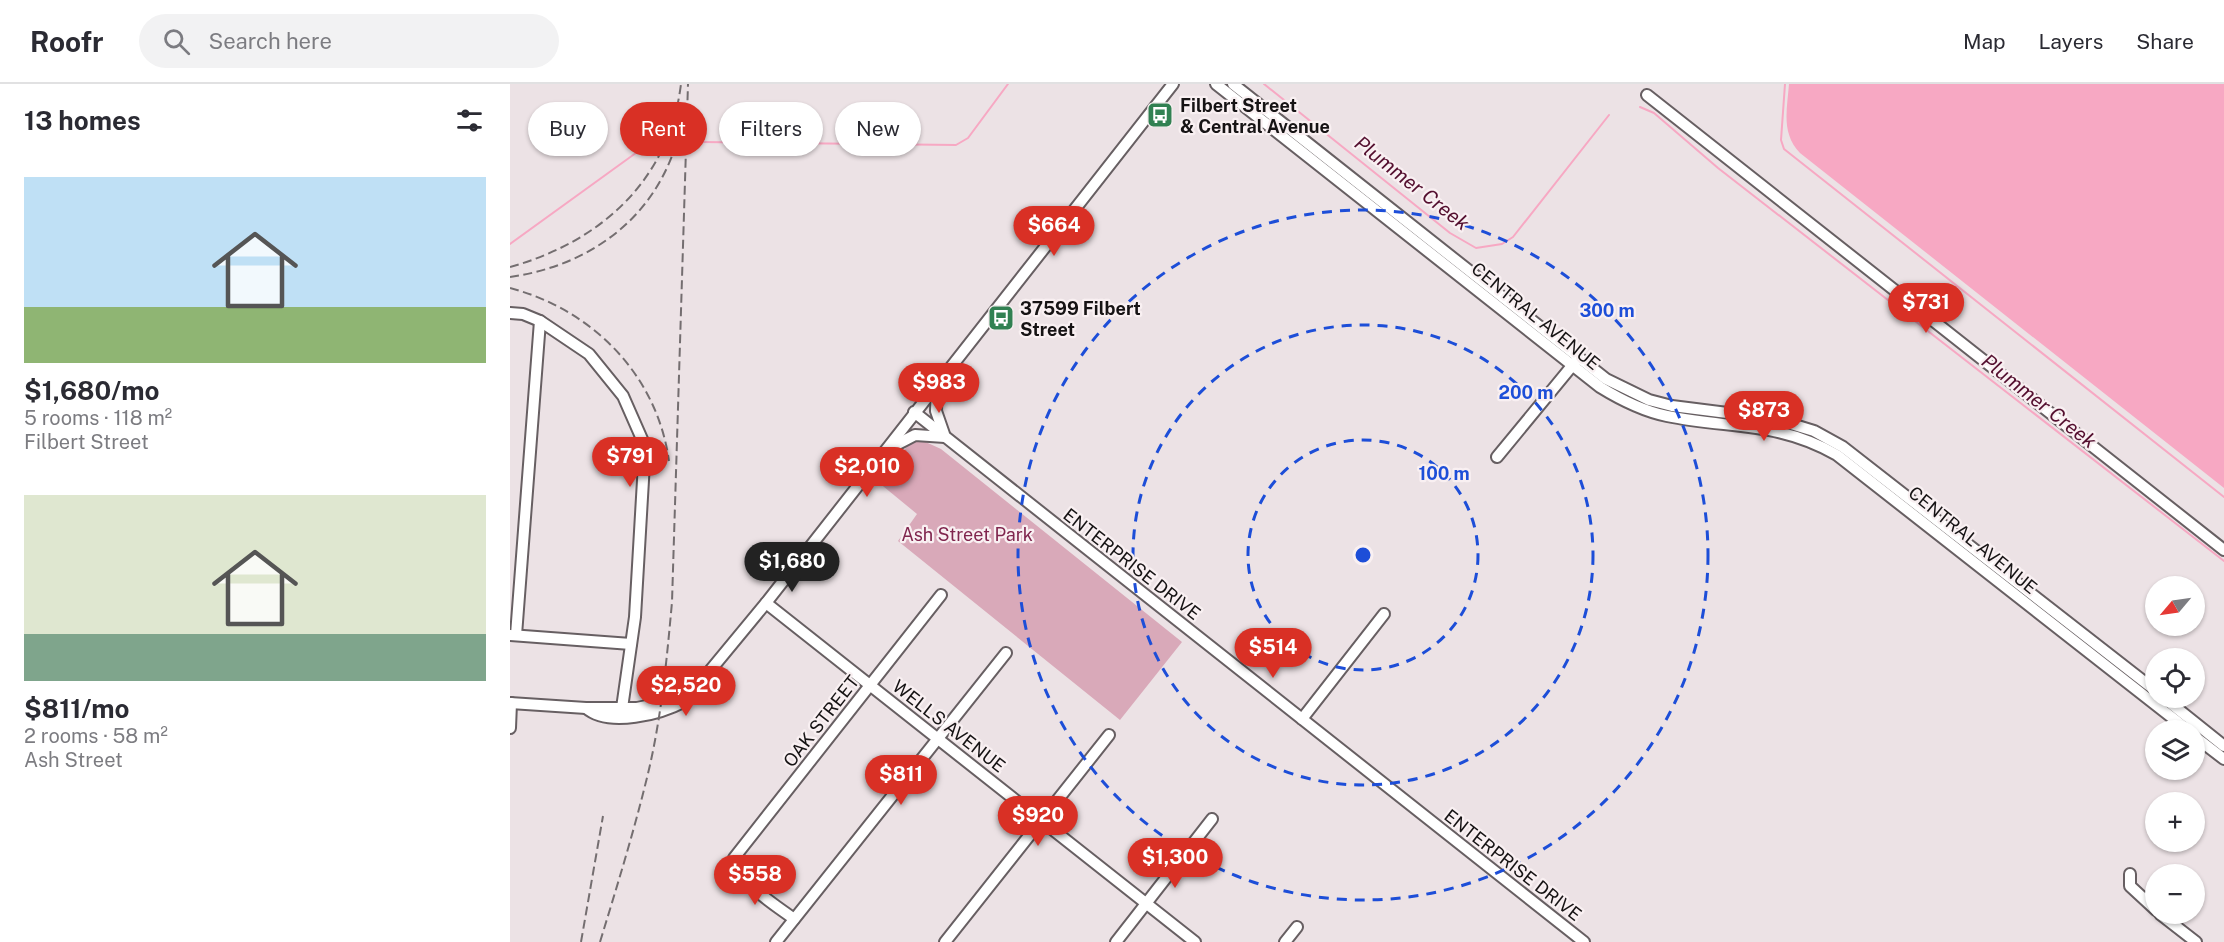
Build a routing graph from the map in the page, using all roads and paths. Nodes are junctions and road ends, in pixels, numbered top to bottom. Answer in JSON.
{"nodes":[{"id":1,"x":1173,"y":84,"type":"edge"},
{"id":2,"x":1216,"y":84,"type":"edge"},
{"id":3,"x":1233,"y":84,"type":"edge"},
{"id":4,"x":1647,"y":95,"type":"dead end"},
{"id":5,"x":510,"y":313,"type":"edge"},
{"id":6,"x":540,"y":321,"type":"junction"},
{"id":7,"x":1575,"y":362,"type":"junction"},
{"id":8,"x":937,"y":384,"type":"junction"},
{"id":9,"x":914,"y":412,"type":"junction"},
{"id":10,"x":946,"y":437,"type":"junction"},
{"id":11,"x":885,"y":450,"type":"junction"},
{"id":12,"x":1497,"y":457,"type":"dead end"},
{"id":13,"x":2224,"y":550,"type":"edge"},
{"id":14,"x":941,"y":595,"type":"dead end"},
{"id":15,"x":766,"y":603,"type":"junction"},
{"id":16,"x":1384,"y":614,"type":"dead end"},
{"id":17,"x":513,"y":635,"type":"edge"},
{"id":18,"x":631,"y":644,"type":"junction"},
{"id":19,"x":1006,"y":653,"type":"dead end"},
{"id":20,"x":2145,"y":682,"type":"edge"},
{"id":21,"x":870,"y":685,"type":"junction"},
{"id":22,"x":510,"y":703,"type":"edge"},
{"id":23,"x":586,"y":708,"type":"junction"},
{"id":24,"x":622,"y":708,"type":"junction"},
{"id":25,"x":660,"y":708,"type":"junction"},
{"id":26,"x":2176,"y":708,"type":"edge"},
{"id":27,"x":1302,"y":719,"type":"junction"},
{"id":28,"x":2175,"y":720,"type":"edge"},
{"id":29,"x":510,"y":728,"type":"edge"},
{"id":30,"x":1108,"y":735,"type":"dead end"},
{"id":31,"x":937,"y":738,"type":"junction"},
{"id":32,"x":2205,"y":744,"type":"edge"},
{"id":33,"x":2224,"y":746,"type":"edge"},
{"id":34,"x":2224,"y":759,"type":"edge"},
{"id":35,"x":1212,"y":819,"type":"dead end"},
{"id":36,"x":1041,"y":820,"type":"junction"},
{"id":37,"x":2130,"y":874,"type":"dead end"},
{"id":38,"x":2145,"y":900,"type":"edge"},
{"id":39,"x":1146,"y":903,"type":"junction"},
{"id":40,"x":794,"y":920,"type":"junction"},
{"id":41,"x":2173,"y":924,"type":"edge"},
{"id":42,"x":1297,"y":927,"type":"dead end"},
{"id":43,"x":776,"y":942,"type":"edge"},
{"id":44,"x":945,"y":942,"type":"edge"},
{"id":45,"x":1116,"y":942,"type":"edge"},
{"id":46,"x":1196,"y":942,"type":"edge"},
{"id":47,"x":1285,"y":942,"type":"edge"},
{"id":48,"x":1584,"y":942,"type":"edge"},
{"id":49,"x":2196,"y":942,"type":"edge"}],
"edges":[{"from":1,"to":8,"type":"street"},
{"from":2,"to":7,"type":"street","name":"CENTRAL AVENUE"},
{"from":3,"to":7,"type":"street","name":"CENTRAL AVENUE"},
{"from":4,"to":13,"type":"street"},
{"from":5,"to":6,"type":"street"},
{"from":6,"to":17,"type":"street"},
{"from":6,"to":18,"type":"street"},
{"from":7,"to":12,"type":"street"},
{"from":7,"to":20,"type":"street","name":"CENTRAL AVENUE"},
{"from":7,"to":28,"type":"street","name":"CENTRAL AVENUE"},
{"from":8,"to":9,"type":"street"},
{"from":8,"to":10,"type":"street"},
{"from":9,"to":10,"type":"street","name":"ENTERPRISE DRIVE"},
{"from":9,"to":11,"type":"street"},
{"from":10,"to":11,"type":"street"},
{"from":10,"to":27,"type":"street","name":"ENTERPRISE DRIVE"},
{"from":11,"to":15,"type":"street"},
{"from":14,"to":21,"type":"street","name":"OAK STREET"},
{"from":15,"to":21,"type":"street","name":"WELLS AVENUE"},
{"from":15,"to":25,"type":"street"},
{"from":16,"to":27,"type":"street"},
{"from":17,"to":18,"type":"street"},
{"from":18,"to":24,"type":"street"},
{"from":19,"to":31,"type":"street"},
{"from":21,"to":31,"type":"street","name":"WELLS AVENUE"},
{"from":21,"to":40,"type":"street","name":"OAK STREET"},
{"from":22,"to":23,"type":"street"},
{"from":22,"to":29,"type":"street"},
{"from":23,"to":24,"type":"street"},
{"from":23,"to":25,"type":"street"},
{"from":24,"to":25,"type":"street"},
{"from":26,"to":33,"type":"street"},
{"from":27,"to":48,"type":"street","name":"ENTERPRISE DRIVE"},
{"from":30,"to":36,"type":"street"},
{"from":31,"to":36,"type":"street","name":"WELLS AVENUE"},
{"from":31,"to":40,"type":"street"},
{"from":32,"to":34,"type":"street"},
{"from":35,"to":39,"type":"street"},
{"from":36,"to":39,"type":"street","name":"WELLS AVENUE"},
{"from":36,"to":44,"type":"street"},
{"from":37,"to":38,"type":"street"},
{"from":39,"to":45,"type":"street"},
{"from":39,"to":46,"type":"street","name":"WELLS AVENUE"},
{"from":40,"to":43,"type":"street"},
{"from":41,"to":49,"type":"street"},
{"from":42,"to":47,"type":"street"}]}
